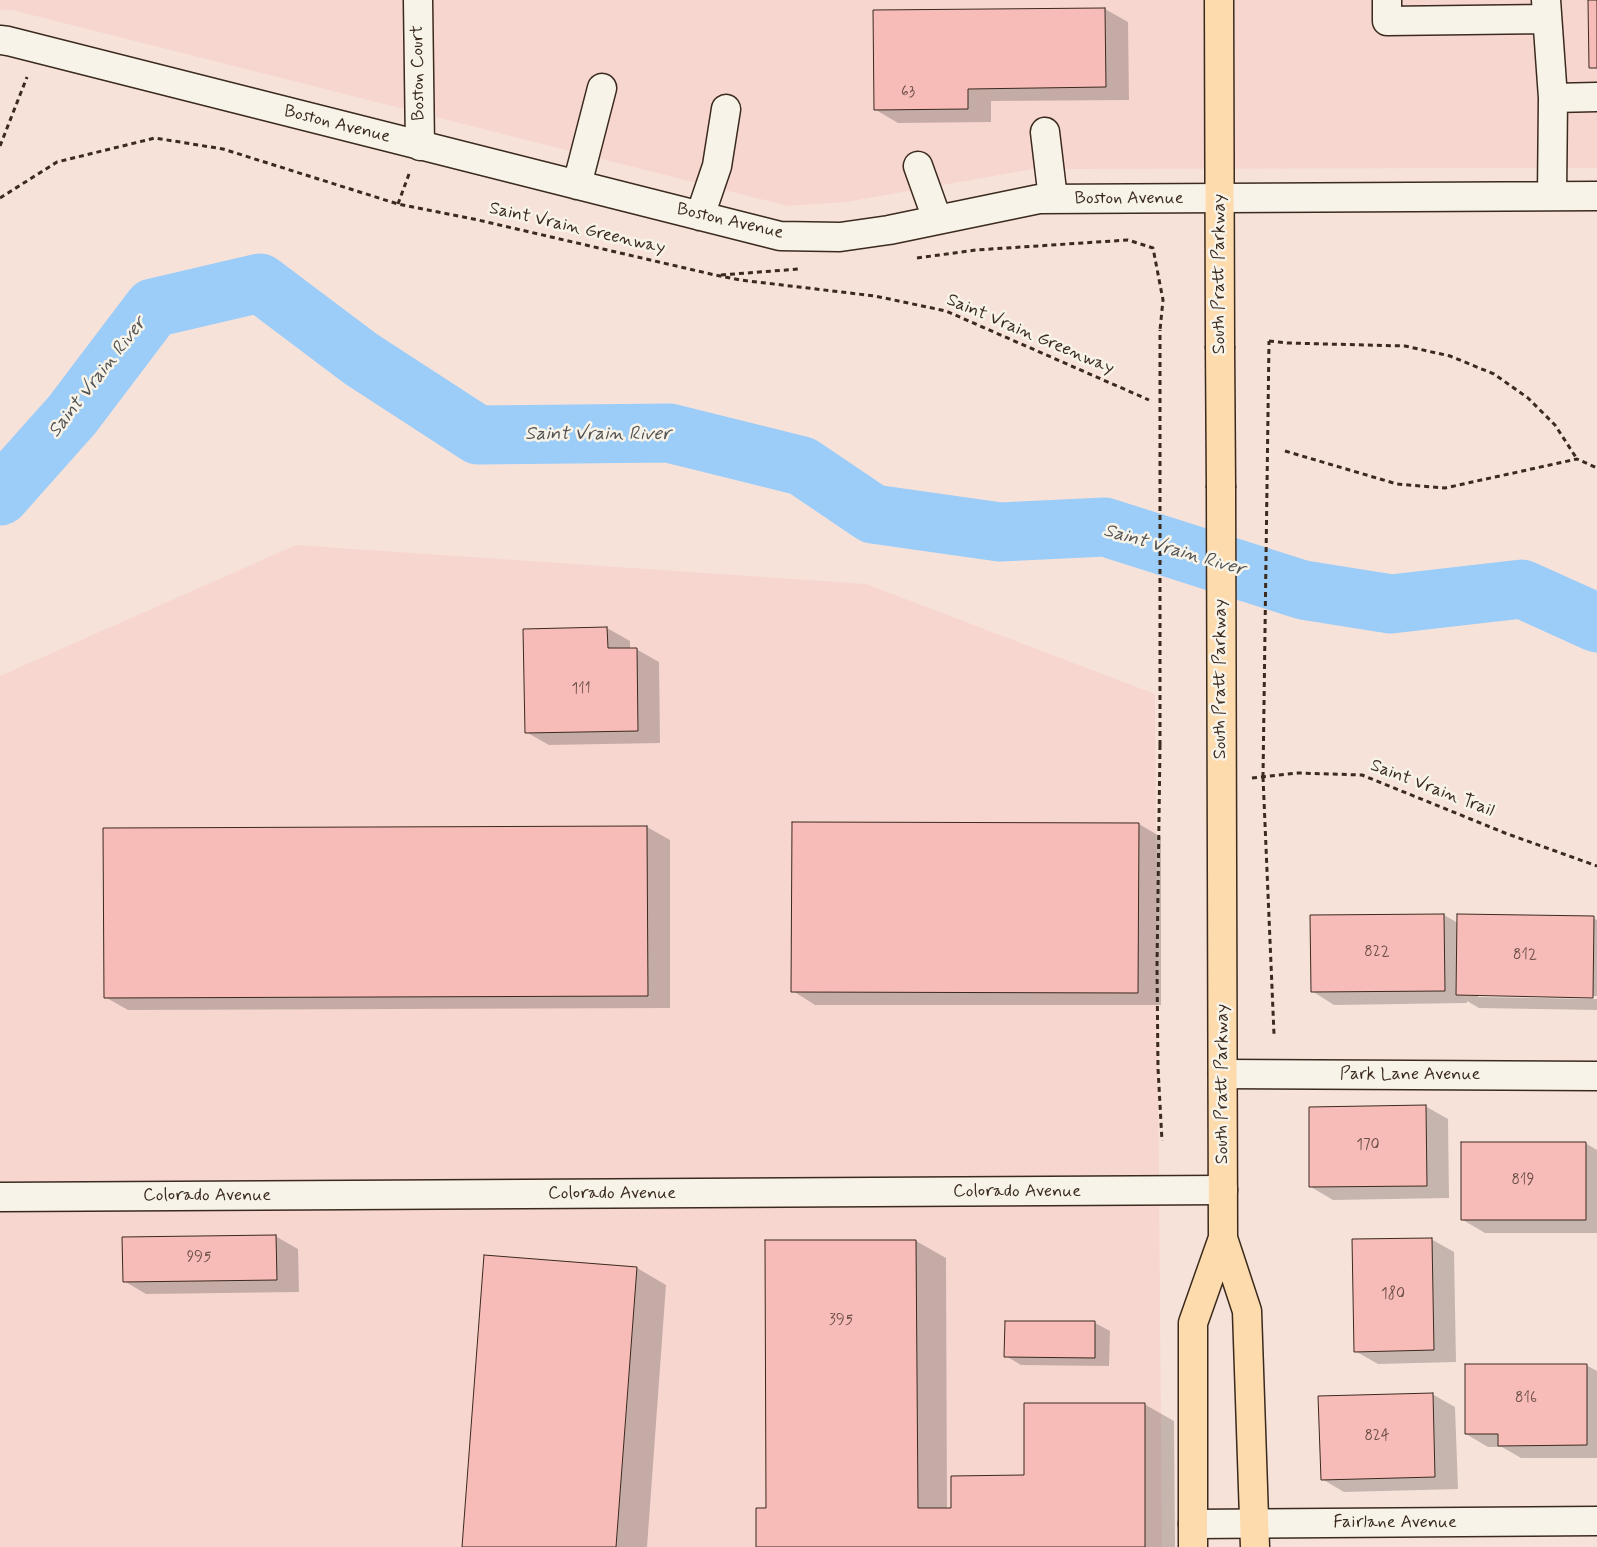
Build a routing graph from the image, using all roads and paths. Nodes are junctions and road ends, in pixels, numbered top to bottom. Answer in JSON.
{"nodes":[{"id":1,"x":418,"y":0,"type":"edge"},
{"id":2,"x":1219,"y":0,"type":"edge"},
{"id":3,"x":1387,"y":0,"type":"edge"},
{"id":4,"x":1546,"y":10,"type":"edge"},
{"id":5,"x":0,"y":40,"type":"edge"},
{"id":6,"x":37,"y":48,"type":"junction"},
{"id":7,"x":602,"y":88,"type":"dead end"},
{"id":8,"x":1553,"y":98,"type":"junction"},
{"id":9,"x":1597,"y":98,"type":"edge"},
{"id":10,"x":726,"y":109,"type":"dead end"},
{"id":11,"x":1045,"y":132,"type":"dead end"},
{"id":12,"x":0,"y":146,"type":"edge"},
{"id":13,"x":420,"y":146,"type":"junction"},
{"id":14,"x":918,"y":166,"type":"dead end"},
{"id":15,"x":577,"y":185,"type":"junction"},
{"id":16,"x":1552,"y":196,"type":"junction"},
{"id":17,"x":1597,"y":196,"type":"edge"},
{"id":18,"x":0,"y":198,"type":"edge"},
{"id":19,"x":1219,"y":198,"type":"junction"},
{"id":20,"x":1053,"y":199,"type":"junction"},
{"id":21,"x":700,"y":216,"type":"junction"},
{"id":22,"x":937,"y":219,"type":"junction"},
{"id":23,"x":911,"y":258,"type":"dead end"},
{"id":24,"x":809,"y":269,"type":"dead end"},
{"id":25,"x":715,"y":275,"type":"junction"},
{"id":26,"x":1149,"y":400,"type":"dead end"},
{"id":27,"x":1285,"y":451,"type":"dead end"},
{"id":28,"x":1577,"y":459,"type":"junction"},
{"id":29,"x":1597,"y":468,"type":"edge"},
{"id":30,"x":1222,"y":773,"type":"junction"},
{"id":31,"x":1263,"y":777,"type":"junction"},
{"id":32,"x":1597,"y":866,"type":"edge"},
{"id":33,"x":1274,"y":1034,"type":"dead end"},
{"id":34,"x":1223,"y":1074,"type":"junction"},
{"id":35,"x":1597,"y":1076,"type":"edge"},
{"id":36,"x":1162,"y":1141,"type":"dead end"},
{"id":37,"x":1223,"y":1190,"type":"junction"},
{"id":38,"x":0,"y":1197,"type":"edge"},
{"id":39,"x":1223,"y":1238,"type":"junction"},
{"id":40,"x":1597,"y":1521,"type":"edge"},
{"id":41,"x":1193,"y":1536,"type":"edge"},
{"id":42,"x":1255,"y":1536,"type":"edge"}],
"edges":[{"from":1,"to":13,"type":"street","name":"Boston Court"},
{"from":2,"to":19,"type":"main road","name":"South Pratt Parkway"},
{"from":3,"to":4,"type":"street"},
{"from":4,"to":8,"type":"street"},
{"from":5,"to":6,"type":"street","name":"Boston Avenue"},
{"from":6,"to":12,"type":"path"},
{"from":6,"to":13,"type":"street","name":"Boston Avenue"},
{"from":7,"to":15,"type":"street"},
{"from":8,"to":9,"type":"street"},
{"from":8,"to":16,"type":"street"},
{"from":10,"to":21,"type":"street"},
{"from":11,"to":20,"type":"street"},
{"from":13,"to":15,"type":"street","name":"Boston Avenue"},
{"from":14,"to":22,"type":"street"},
{"from":15,"to":21,"type":"street","name":"Boston Avenue"},
{"from":16,"to":17,"type":"street","name":"Boston Avenue"},
{"from":16,"to":19,"type":"street","name":"Boston Avenue"},
{"from":18,"to":25,"type":"path","name":"Saint Vrain Greenway"},
{"from":19,"to":20,"type":"street","name":"Boston Avenue"},
{"from":19,"to":30,"type":"main road","name":"South Pratt Parkway","bridge":true},
{"from":20,"to":22,"type":"street","name":"Boston Avenue"},
{"from":21,"to":22,"type":"street","name":"Boston Avenue"},
{"from":23,"to":36,"type":"path","bridge":true},
{"from":24,"to":25,"type":"path"},
{"from":25,"to":26,"type":"path","name":"Saint Vrain Greenway"},
{"from":27,"to":28,"type":"path"},
{"from":28,"to":29,"type":"path"},
{"from":28,"to":31,"type":"path","bridge":true},
{"from":30,"to":31,"type":"path","name":"Saint Vrain Trail"},
{"from":30,"to":34,"type":"main road","name":"South Pratt Parkway"},
{"from":31,"to":32,"type":"path","name":"Saint Vrain Trail"},
{"from":31,"to":33,"type":"path"},
{"from":34,"to":35,"type":"street","name":"Park Lane Avenue"},
{"from":34,"to":37,"type":"main road","name":"South Pratt Parkway"},
{"from":37,"to":38,"type":"street","name":"Colorado Avenue"},
{"from":37,"to":39,"type":"main road","name":"South Pratt Parkway"},
{"from":39,"to":41,"type":"main road","name":"South Pratt Parkway"},
{"from":39,"to":42,"type":"main road","name":"South Pratt Parkway"},
{"from":40,"to":42,"type":"street","name":"Fairlane Avenue"},
{"from":41,"to":42,"type":"street","name":"Fairlane Avenue"}]}
